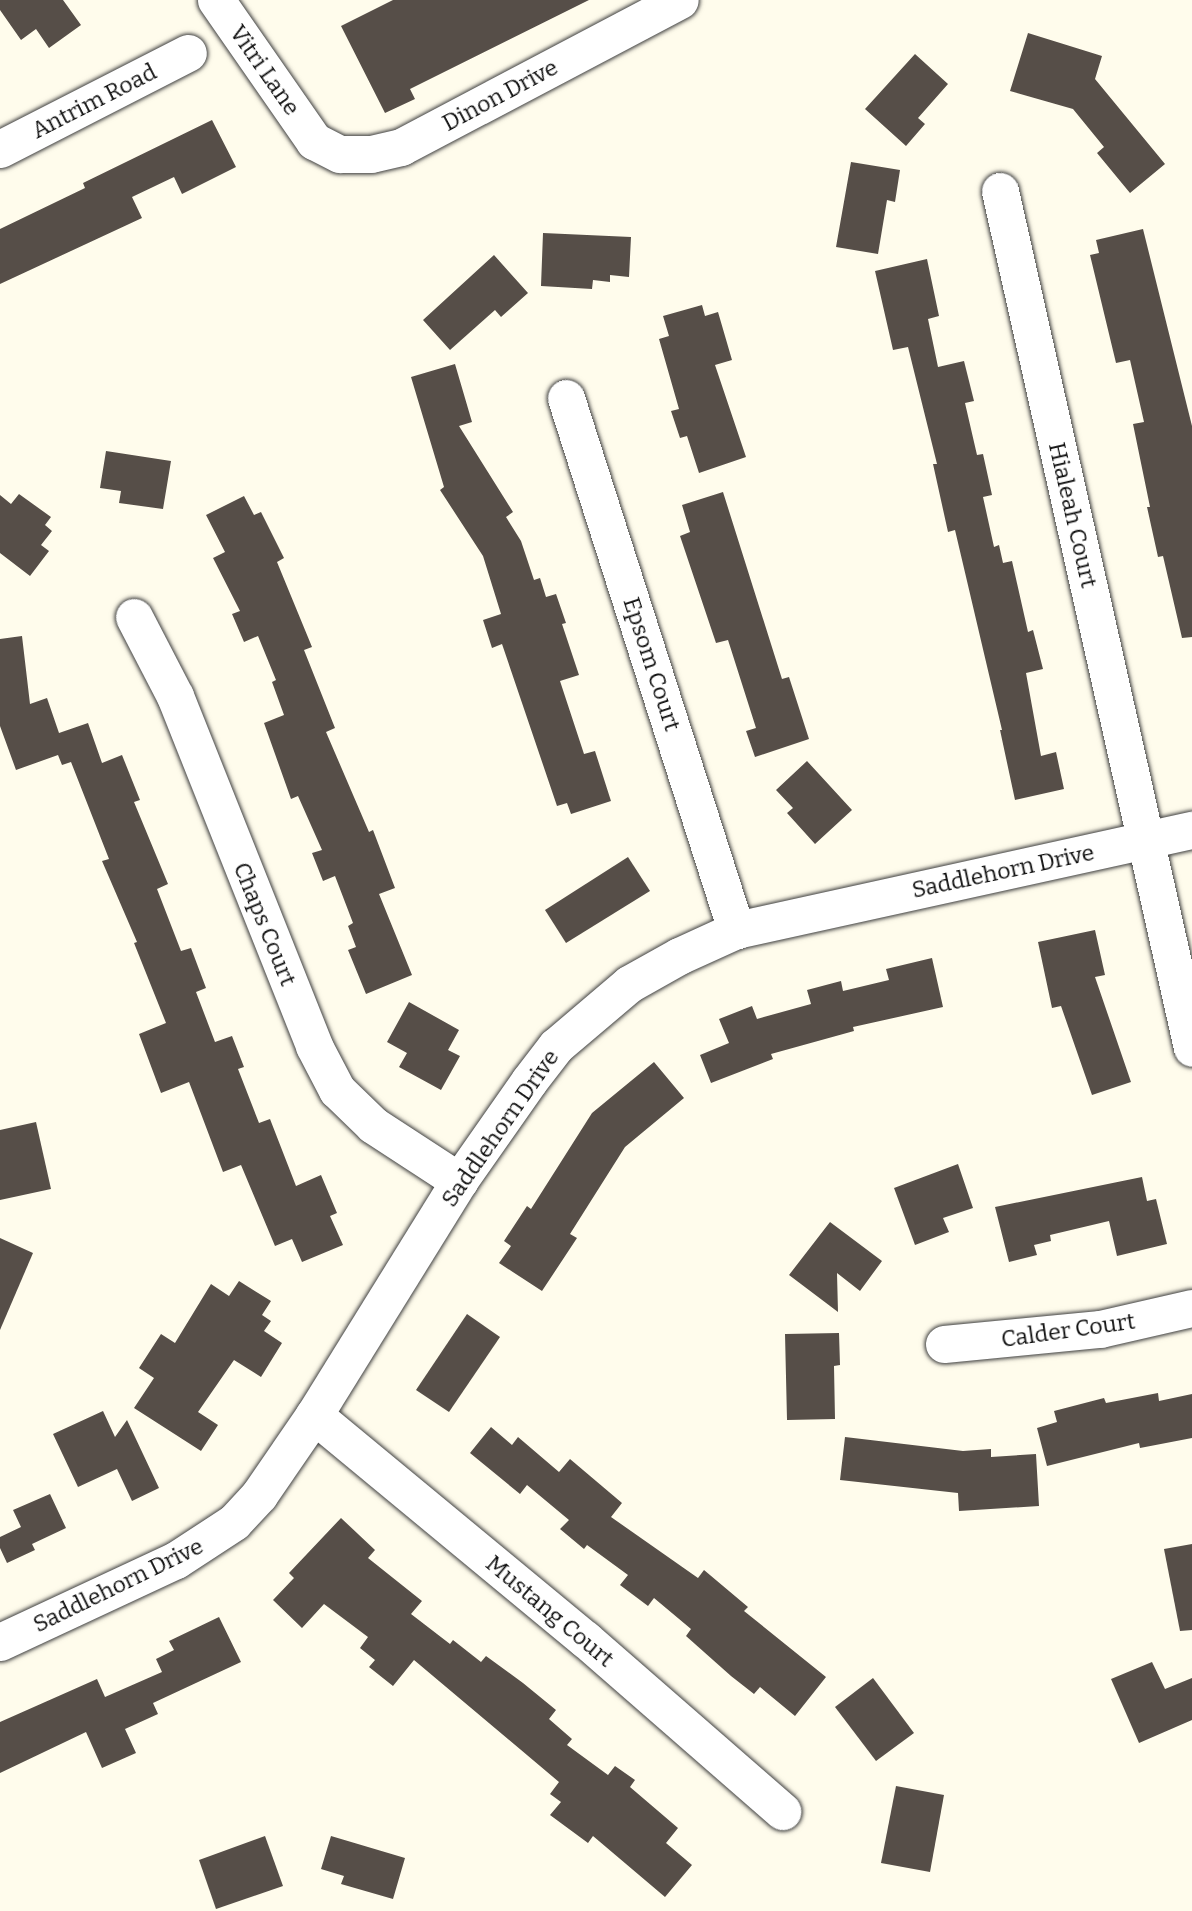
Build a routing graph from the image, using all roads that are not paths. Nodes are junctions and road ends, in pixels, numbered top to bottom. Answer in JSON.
{"nodes":[{"id":1,"x":216,"y":0,"type":"edge"},
{"id":2,"x":680,"y":0,"type":"edge"},
{"id":3,"x":188,"y":53,"type":"dead end"},
{"id":4,"x":314,"y":141,"type":"joint"},
{"id":5,"x":2,"y":145,"type":"edge"},
{"id":6,"x":1000,"y":191,"type":"dead end"},
{"id":7,"x":566,"y":398,"type":"dead end"},
{"id":8,"x":134,"y":617,"type":"dead end"},
{"id":9,"x":1192,"y":830,"type":"edge"},
{"id":10,"x":1146,"y":840,"type":"junction"},
{"id":11,"x":736,"y":930,"type":"junction"},
{"id":12,"x":1192,"y":1048,"type":"edge"},
{"id":13,"x":459,"y":1181,"type":"junction"},
{"id":14,"x":1192,"y":1308,"type":"edge"},
{"id":15,"x":944,"y":1343,"type":"dead end"},
{"id":16,"x":314,"y":1415,"type":"junction"},
{"id":17,"x":0,"y":1642,"type":"edge"},
{"id":18,"x":782,"y":1811,"type":"dead end"}],
"edges":[{"from":1,"to":4,"type":"street","name":"Vitri Lane"},
{"from":2,"to":4,"type":"street","name":"Dinon Drive"},
{"from":3,"to":5,"type":"street","name":"Antrim Road"},
{"from":6,"to":10,"type":"street","name":"Hialeah Court"},
{"from":7,"to":11,"type":"street","name":"Epsom Court"},
{"from":8,"to":13,"type":"street","name":"Chaps Court"},
{"from":9,"to":10,"type":"street","name":"Saddlehorn Drive"},
{"from":10,"to":11,"type":"street","name":"Saddlehorn Drive"},
{"from":10,"to":12,"type":"street","name":"Hialeah Court"},
{"from":11,"to":13,"type":"street","name":"Saddlehorn Drive"},
{"from":13,"to":16,"type":"street","name":"Saddlehorn Drive"},
{"from":14,"to":15,"type":"street","name":"Calder Court"},
{"from":16,"to":17,"type":"street","name":"Saddlehorn Drive"},
{"from":16,"to":18,"type":"street","name":"Mustang Court"}]}
